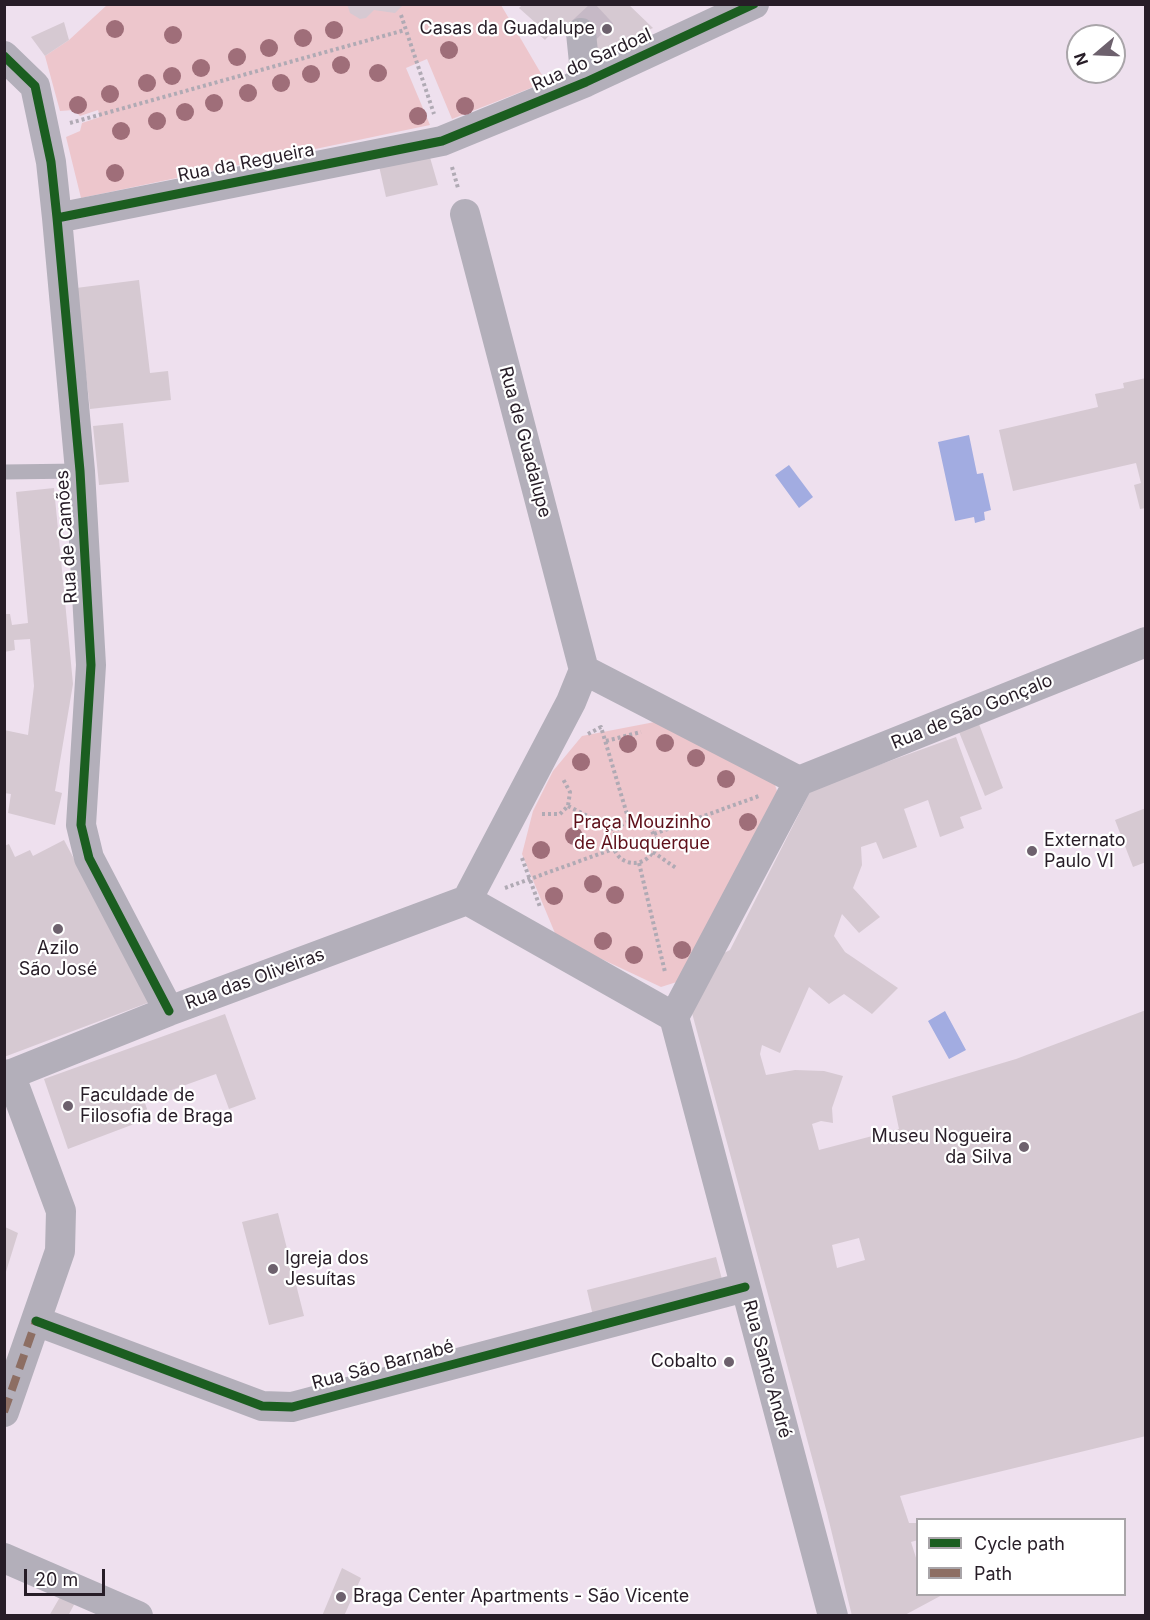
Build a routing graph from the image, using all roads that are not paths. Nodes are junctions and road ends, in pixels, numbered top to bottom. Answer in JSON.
{"nodes":[{"id":1,"x":754,"y":4,"type":"edge"},
{"id":2,"x":581,"y":33,"type":"dead end"},
{"id":3,"x":4,"y":56,"type":"edge"},
{"id":4,"x":586,"y":82,"type":"junction"},
{"id":5,"x":442,"y":140,"type":"joint"},
{"id":6,"x":463,"y":206,"type":"road end"},
{"id":7,"x":57,"y":218,"type":"junction"},
{"id":8,"x":80,"y":471,"type":"junction"},
{"id":9,"x":4,"y":472,"type":"edge"},
{"id":10,"x":1146,"y":642,"type":"edge"},
{"id":11,"x":584,"y":670,"type":"junction"},
{"id":12,"x":799,"y":781,"type":"junction"},
{"id":13,"x":467,"y":900,"type":"junction"},
{"id":14,"x":169,"y":1011,"type":"junction"},
{"id":15,"x":674,"y":1017,"type":"junction"},
{"id":16,"x":7,"y":1076,"type":"edge"},
{"id":17,"x":745,"y":1287,"type":"junction"},
{"id":18,"x":36,"y":1321,"type":"junction"},
{"id":19,"x":4,"y":1412,"type":"edge"},
{"id":20,"x":4,"y":1558,"type":"edge"},
{"id":21,"x":138,"y":1616,"type":"edge"},
{"id":22,"x":833,"y":1616,"type":"edge"}],
"edges":[{"from":1,"to":4,"type":"street","name":"Rua do Sardoal"},
{"from":2,"to":4,"type":"street"},
{"from":3,"to":7,"type":"street","name":"Rua de Camões"},
{"from":4,"to":5,"type":"street","name":"Rua do Sardoal"},
{"from":5,"to":7,"type":"street","name":"Rua da Regueira"},
{"from":6,"to":11,"type":"street","name":"Rua de Guadalupe"},
{"from":7,"to":8,"type":"street","name":"Rua de Camões"},
{"from":8,"to":9,"type":"lane"},
{"from":8,"to":14,"type":"street","name":"Rua de Camões"},
{"from":10,"to":12,"type":"street","name":"Rua de São Gonçalo"},
{"from":11,"to":12,"type":"street"},
{"from":11,"to":13,"type":"street"},
{"from":12,"to":15,"type":"street"},
{"from":13,"to":14,"type":"street","name":"Rua das Oliveiras"},
{"from":13,"to":15,"type":"street"},
{"from":14,"to":16,"type":"street","name":"Rua das Oliveiras"},
{"from":15,"to":17,"type":"street","name":"Rua Santo André"},
{"from":16,"to":18,"type":"street"},
{"from":17,"to":18,"type":"street","name":"Rua São Barnabé"},
{"from":17,"to":22,"type":"street","name":"Rua Santo André"},
{"from":18,"to":19,"type":"street"},
{"from":20,"to":21,"type":"street"}]}
